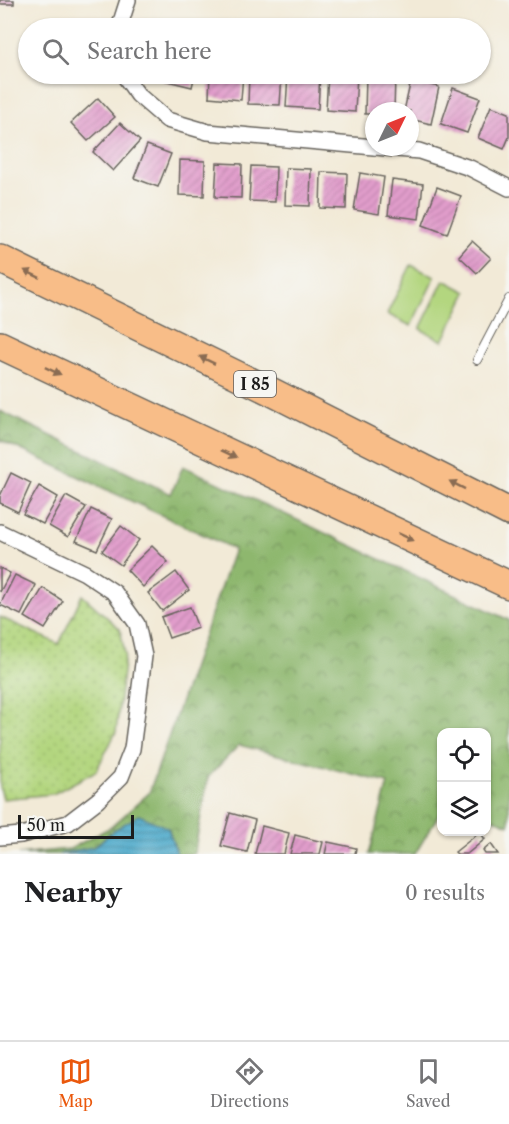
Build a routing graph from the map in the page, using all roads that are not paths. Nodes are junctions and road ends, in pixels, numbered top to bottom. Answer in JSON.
{"nodes":[{"id":1,"x":128,"y":0,"type":"edge"},
{"id":2,"x":122,"y":18,"type":"edge"},
{"id":3,"x":130,"y":84,"type":"edge"},
{"id":4,"x":365,"y":146,"type":"edge"},
{"id":5,"x":419,"y":151,"type":"edge"},
{"id":6,"x":509,"y":188,"type":"edge"},
{"id":7,"x":0,"y":259,"type":"edge"},
{"id":8,"x":509,"y":299,"type":"edge"},
{"id":9,"x":0,"y":345,"type":"edge"},
{"id":10,"x":477,"y":360,"type":"dead end"},
{"id":11,"x":509,"y":512,"type":"edge"},
{"id":12,"x":0,"y":532,"type":"edge"},
{"id":13,"x":509,"y":585,"type":"edge"},
{"id":14,"x":0,"y":837,"type":"edge"}],
"edges":[{"from":1,"to":2,"type":"street"},
{"from":3,"to":4,"type":"street"},
{"from":5,"to":6,"type":"street"},
{"from":11,"to":7,"type":"highway","number":"I 85","one_way":true},
{"from":8,"to":10,"type":"lane"},
{"from":9,"to":13,"type":"highway","one_way":true},
{"from":12,"to":14,"type":"street"}]}
